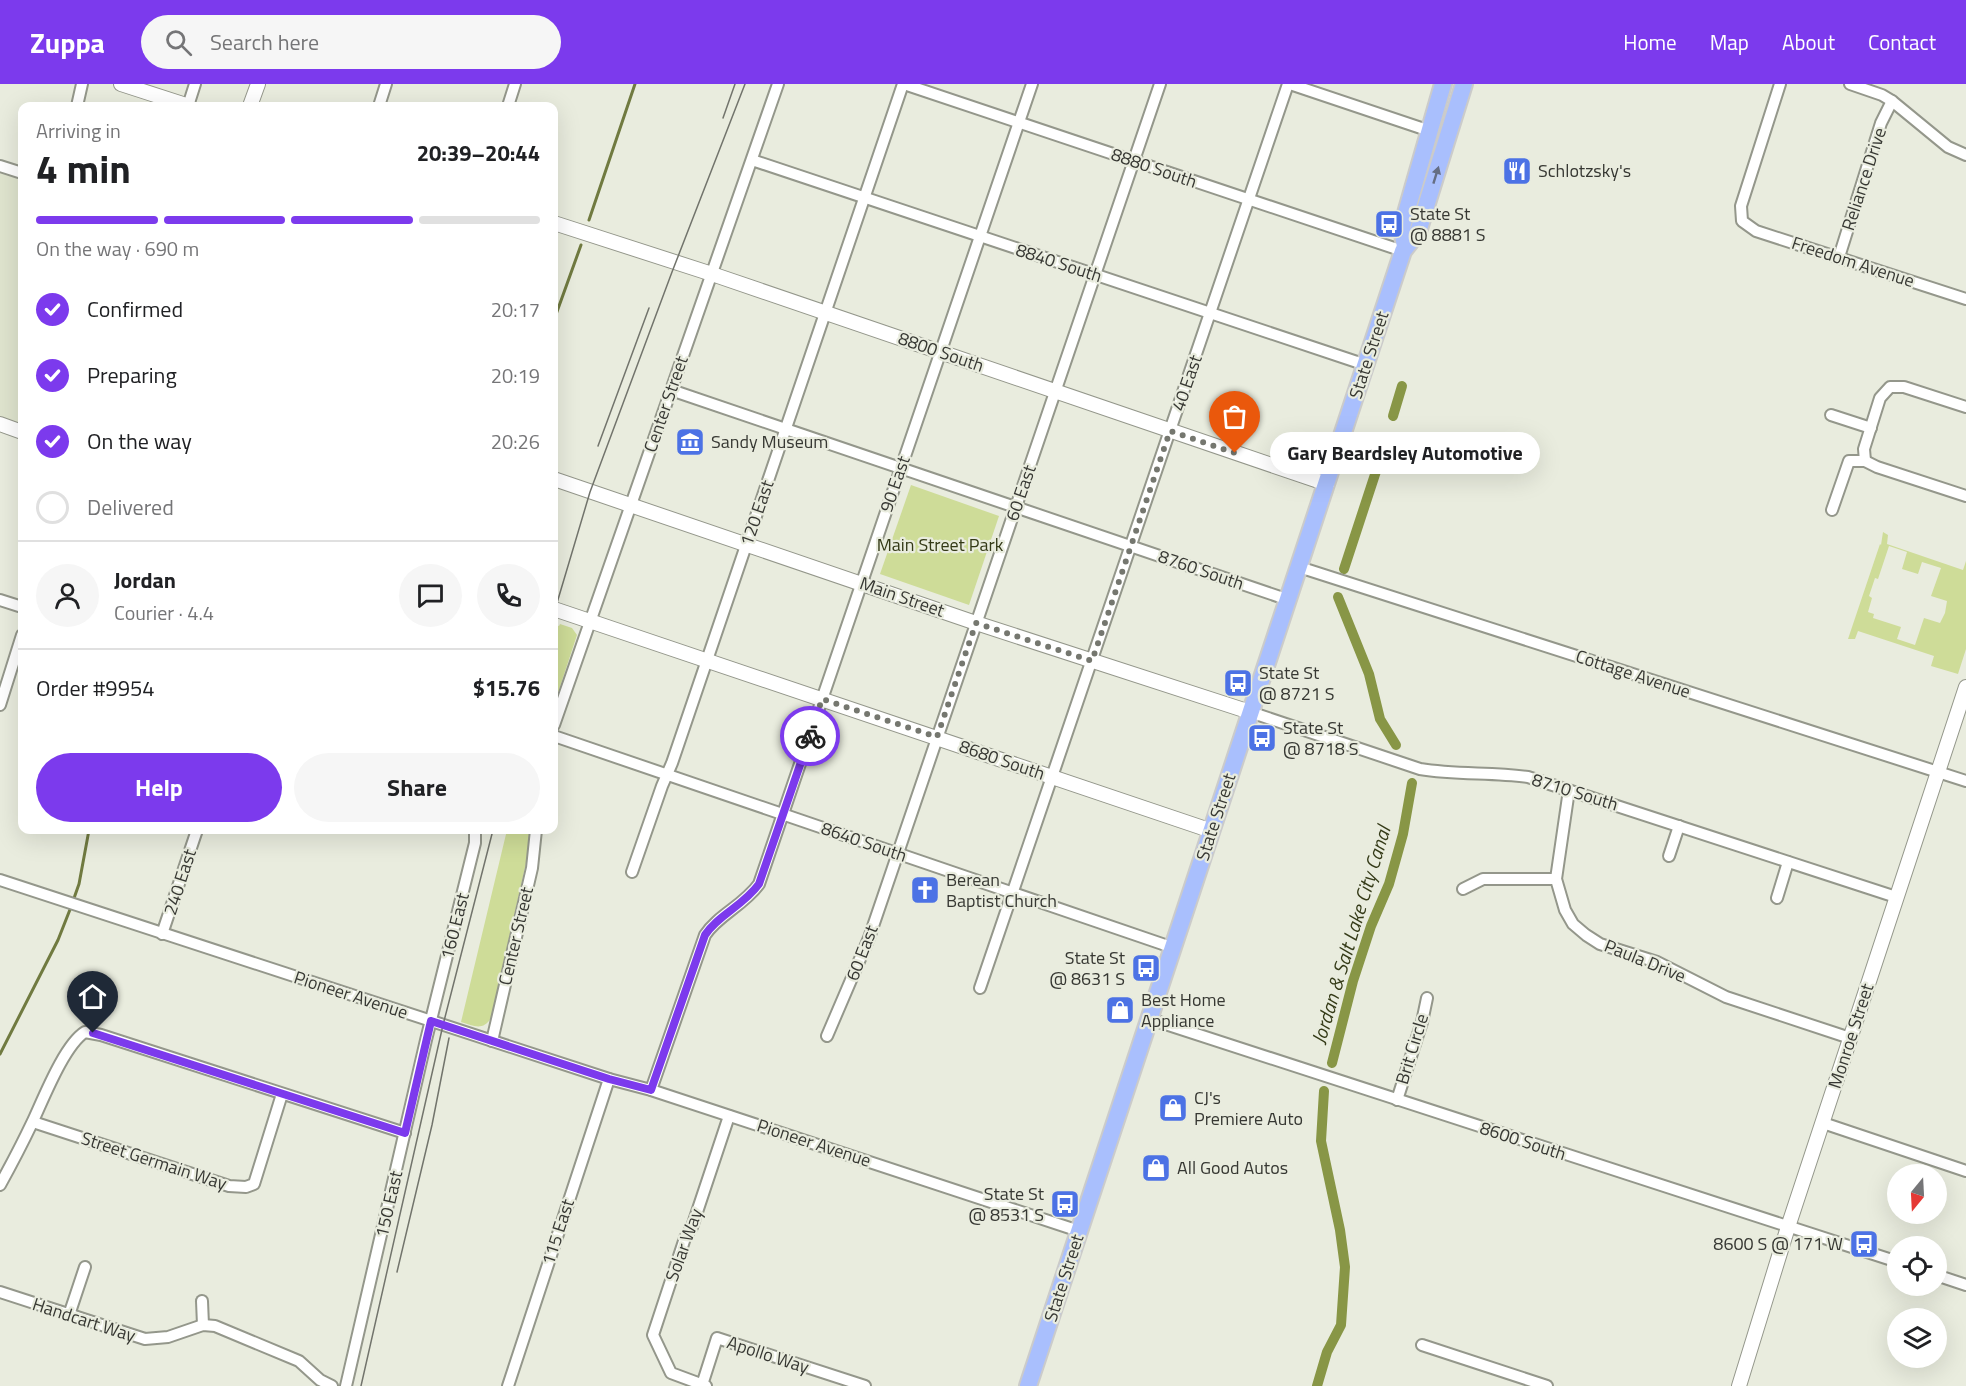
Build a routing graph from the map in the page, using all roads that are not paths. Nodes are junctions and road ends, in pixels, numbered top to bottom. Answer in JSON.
{"nodes":[{"id":1,"x":82,"y":84,"type":"edge"},
{"id":2,"x":121,"y":84,"type":"edge"},
{"id":3,"x":195,"y":84,"type":"edge"},
{"id":4,"x":258,"y":84,"type":"edge"},
{"id":5,"x":386,"y":84,"type":"edge"},
{"id":6,"x":515,"y":84,"type":"edge"},
{"id":7,"x":778,"y":84,"type":"edge"},
{"id":8,"x":904,"y":84,"type":"edge"},
{"id":9,"x":1032,"y":84,"type":"edge"},
{"id":10,"x":1160,"y":84,"type":"edge"},
{"id":11,"x":1289,"y":84,"type":"edge"},
{"id":12,"x":1443,"y":84,"type":"edge"},
{"id":13,"x":1464,"y":84,"type":"edge"},
{"id":14,"x":1780,"y":84,"type":"edge"},
{"id":15,"x":1850,"y":84,"type":"edge"},
{"id":16,"x":1892,"y":101,"type":"junction"},
{"id":17,"x":78,"y":102,"type":"edge"},
{"id":18,"x":176,"y":102,"type":"edge"},
{"id":19,"x":189,"y":102,"type":"edge"},
{"id":20,"x":251,"y":102,"type":"edge"},
{"id":21,"x":380,"y":102,"type":"edge"},
{"id":22,"x":509,"y":102,"type":"edge"},
{"id":23,"x":1019,"y":122,"type":"junction"},
{"id":24,"x":1430,"y":131,"type":"junction"},
{"id":25,"x":1966,"y":155,"type":"edge"},
{"id":26,"x":752,"y":160,"type":"junction"},
{"id":27,"x":1134,"y":161,"type":"junction"},
{"id":28,"x":0,"y":166,"type":"edge"},
{"id":29,"x":18,"y":173,"type":"edge"},
{"id":30,"x":864,"y":198,"type":"junction"},
{"id":31,"x":1249,"y":200,"type":"junction"},
{"id":32,"x":558,"y":224,"type":"edge"},
{"id":33,"x":980,"y":237,"type":"junction"},
{"id":34,"x":1404,"y":249,"type":"junction"},
{"id":35,"x":1839,"y":258,"type":"junction"},
{"id":36,"x":712,"y":274,"type":"junction"},
{"id":37,"x":1095,"y":275,"type":"junction"},
{"id":38,"x":1966,"y":299,"type":"edge"},
{"id":39,"x":825,"y":313,"type":"junction"},
{"id":40,"x":1210,"y":314,"type":"junction"},
{"id":41,"x":940,"y":352,"type":"junction"},
{"id":42,"x":1366,"y":365,"type":"junction"},
{"id":43,"x":671,"y":390,"type":"junction"},
{"id":44,"x":1055,"y":391,"type":"junction"},
{"id":45,"x":1966,"y":407,"type":"edge"},
{"id":46,"x":1831,"y":415,"type":"dead end"},
{"id":47,"x":0,"y":424,"type":"edge"},
{"id":48,"x":1871,"y":428,"type":"junction"},
{"id":49,"x":786,"y":429,"type":"junction"},
{"id":50,"x":18,"y":431,"type":"edge"},
{"id":51,"x":1170,"y":431,"type":"junction"},
{"id":52,"x":1865,"y":461,"type":"junction"},
{"id":53,"x":901,"y":468,"type":"junction"},
{"id":54,"x":558,"y":480,"type":"edge"},
{"id":55,"x":1327,"y":484,"type":"junction"},
{"id":56,"x":1966,"y":496,"type":"edge"},
{"id":57,"x":630,"y":505,"type":"junction"},
{"id":58,"x":1016,"y":507,"type":"junction"},
{"id":59,"x":1832,"y":510,"type":"dead end"},
{"id":60,"x":746,"y":544,"type":"junction"},
{"id":61,"x":1131,"y":546,"type":"junction"},
{"id":62,"x":1299,"y":567,"type":"junction"},
{"id":63,"x":862,"y":583,"type":"junction"},
{"id":64,"x":0,"y":600,"type":"edge"},
{"id":65,"x":1288,"y":600,"type":"junction"},
{"id":66,"x":18,"y":606,"type":"edge"},
{"id":67,"x":558,"y":610,"type":"edge"},
{"id":68,"x":590,"y":621,"type":"junction"},
{"id":69,"x":976,"y":623,"type":"junction"},
{"id":70,"x":18,"y":648,"type":"edge"},
{"id":71,"x":707,"y":660,"type":"junction"},
{"id":72,"x":1092,"y":661,"type":"junction"},
{"id":73,"x":1966,"y":687,"type":"edge"},
{"id":74,"x":822,"y":699,"type":"junction"},
{"id":75,"x":0,"y":705,"type":"edge"},
{"id":76,"x":1251,"y":712,"type":"junction"},
{"id":77,"x":558,"y":713,"type":"edge"},
{"id":78,"x":558,"y":737,"type":"edge"},
{"id":79,"x":937,"y":737,"type":"junction"},
{"id":80,"x":1938,"y":773,"type":"junction"},
{"id":81,"x":668,"y":775,"type":"junction"},
{"id":82,"x":1052,"y":777,"type":"junction"},
{"id":83,"x":1966,"y":782,"type":"edge"},
{"id":84,"x":1569,"y":790,"type":"junction"},
{"id":85,"x":783,"y":814,"type":"junction"},
{"id":86,"x":1679,"y":826,"type":"junction"},
{"id":87,"x":1212,"y":831,"type":"junction"},
{"id":88,"x":196,"y":834,"type":"edge"},
{"id":89,"x":475,"y":834,"type":"edge"},
{"id":90,"x":536,"y":834,"type":"edge"},
{"id":91,"x":898,"y":854,"type":"junction"},
{"id":92,"x":1669,"y":855,"type":"dead end"},
{"id":93,"x":1788,"y":862,"type":"junction"},
{"id":94,"x":632,"y":872,"type":"dead end"},
{"id":95,"x":1556,"y":879,"type":"junction"},
{"id":96,"x":0,"y":880,"type":"edge"},
{"id":97,"x":1463,"y":889,"type":"dead end"},
{"id":98,"x":1013,"y":893,"type":"junction"},
{"id":99,"x":1896,"y":897,"type":"junction"},
{"id":100,"x":1777,"y":898,"type":"dead end"},
{"id":101,"x":162,"y":934,"type":"junction"},
{"id":102,"x":1174,"y":948,"type":"junction"},
{"id":103,"x":980,"y":988,"type":"dead end"},
{"id":104,"x":1427,"y":998,"type":"dead end"},
{"id":105,"x":1150,"y":1019,"type":"junction"},
{"id":106,"x":431,"y":1021,"type":"junction"},
{"id":107,"x":826,"y":1036,"type":"dead end"},
{"id":108,"x":1850,"y":1038,"type":"junction"},
{"id":109,"x":492,"y":1041,"type":"junction"},
{"id":110,"x":609,"y":1079,"type":"junction"},
{"id":111,"x":651,"y":1090,"type":"junction"},
{"id":112,"x":282,"y":1094,"type":"junction"},
{"id":113,"x":1397,"y":1100,"type":"junction"},
{"id":114,"x":729,"y":1116,"type":"junction"},
{"id":115,"x":33,"y":1122,"type":"junction"},
{"id":116,"x":1823,"y":1124,"type":"junction"},
{"id":117,"x":405,"y":1133,"type":"junction"},
{"id":118,"x":1966,"y":1172,"type":"edge"},
{"id":119,"x":0,"y":1185,"type":"edge"},
{"id":120,"x":1788,"y":1227,"type":"junction"},
{"id":121,"x":1079,"y":1231,"type":"junction"},
{"id":122,"x":1887,"y":1258,"type":"edge"},
{"id":123,"x":85,"y":1267,"type":"dead end"},
{"id":124,"x":1947,"y":1279,"type":"edge"},
{"id":125,"x":1966,"y":1285,"type":"edge"},
{"id":126,"x":0,"y":1292,"type":"edge"},
{"id":127,"x":202,"y":1301,"type":"dead end"},
{"id":128,"x":69,"y":1315,"type":"junction"},
{"id":129,"x":203,"y":1325,"type":"junction"},
{"id":130,"x":1422,"y":1345,"type":"dead end"},
{"id":131,"x":704,"y":1385,"type":"edge"},
{"id":132,"x":332,"y":1386,"type":"edge"},
{"id":133,"x":346,"y":1386,"type":"edge"},
{"id":134,"x":508,"y":1386,"type":"edge"},
{"id":135,"x":865,"y":1386,"type":"edge"},
{"id":136,"x":1028,"y":1386,"type":"edge"},
{"id":137,"x":1546,"y":1386,"type":"edge"},
{"id":138,"x":1739,"y":1386,"type":"edge"}],
"edges":[{"from":1,"to":17,"type":"street"},
{"from":2,"to":18,"type":"street"},
{"from":3,"to":19,"type":"street"},
{"from":4,"to":20,"type":"street"},
{"from":5,"to":21,"type":"street"},
{"from":6,"to":22,"type":"street"},
{"from":7,"to":26,"type":"street","name":"Center Street"},
{"from":8,"to":23,"type":"street","name":"8880 South"},
{"from":8,"to":30,"type":"street","name":"120 East"},
{"from":9,"to":23,"type":"street","name":"90 East"},
{"from":10,"to":27,"type":"street","name":"60 East"},
{"from":11,"to":24,"type":"street"},
{"from":11,"to":31,"type":"street","name":"40 East"},
{"from":12,"to":24,"type":"main road","name":"State Street"},
{"from":34,"to":13,"type":"main road","name":"State Street","one_way":true},
{"from":14,"to":35,"type":"street","name":"Freedom Avenue"},
{"from":15,"to":16,"type":"street"},
{"from":16,"to":25,"type":"street"},
{"from":16,"to":35,"type":"street","name":"Reliance Drive"},
{"from":23,"to":27,"type":"street","name":"8880 South"},
{"from":23,"to":33,"type":"street","name":"90 East"},
{"from":24,"to":34,"type":"main road","name":"State Street"},
{"from":26,"to":30,"type":"street","name":"8840 South"},
{"from":26,"to":36,"type":"street","name":"Center Street"},
{"from":27,"to":31,"type":"street","name":"8880 South"},
{"from":27,"to":37,"type":"street","name":"60 East"},
{"from":28,"to":29,"type":"street"},
{"from":30,"to":33,"type":"street","name":"8840 South"},
{"from":30,"to":39,"type":"street","name":"120 East"},
{"from":31,"to":34,"type":"street","name":"8880 South"},
{"from":31,"to":40,"type":"street","name":"40 East"},
{"from":32,"to":36,"type":"street","name":"8800 South"},
{"from":33,"to":37,"type":"street","name":"8840 South"},
{"from":33,"to":41,"type":"street","name":"90 East"},
{"from":34,"to":42,"type":"main road","name":"State Street"},
{"from":35,"to":38,"type":"street","name":"Freedom Avenue"},
{"from":36,"to":39,"type":"street","name":"8800 South"},
{"from":36,"to":43,"type":"street","name":"Center Street"},
{"from":37,"to":40,"type":"street","name":"8840 South"},
{"from":37,"to":44,"type":"street","name":"60 East"},
{"from":39,"to":41,"type":"street","name":"8800 South"},
{"from":39,"to":49,"type":"street","name":"120 East"},
{"from":40,"to":42,"type":"street","name":"8840 South"},
{"from":40,"to":51,"type":"street","name":"40 East"},
{"from":41,"to":44,"type":"street","name":"8800 South"},
{"from":41,"to":53,"type":"street","name":"90 East"},
{"from":42,"to":55,"type":"main road","name":"State Street"},
{"from":43,"to":49,"type":"street","name":"8760 South"},
{"from":43,"to":57,"type":"street","name":"Center Street"},
{"from":44,"to":51,"type":"street","name":"8800 South"},
{"from":44,"to":58,"type":"street","name":"60 East"},
{"from":45,"to":48,"type":"street"},
{"from":46,"to":48,"type":"street"},
{"from":47,"to":50,"type":"street"},
{"from":48,"to":52,"type":"street"},
{"from":49,"to":53,"type":"street","name":"8760 South"},
{"from":49,"to":60,"type":"street","name":"120 East"},
{"from":51,"to":55,"type":"street","name":"8800 South"},
{"from":51,"to":61,"type":"street","name":"40 East"},
{"from":52,"to":56,"type":"street"},
{"from":52,"to":59,"type":"street"},
{"from":53,"to":58,"type":"street","name":"8760 South"},
{"from":53,"to":63,"type":"street","name":"90 East"},
{"from":54,"to":57,"type":"street","name":"Main Street"},
{"from":55,"to":62,"type":"main road","name":"State Street"},
{"from":57,"to":60,"type":"street","name":"Main Street"},
{"from":57,"to":68,"type":"street","name":"Center Street"},
{"from":58,"to":61,"type":"street","name":"8760 South"},
{"from":58,"to":69,"type":"street","name":"60 East"},
{"from":60,"to":63,"type":"street","name":"Main Street"},
{"from":60,"to":71,"type":"street","name":"120 East"},
{"from":61,"to":65,"type":"street","name":"8760 South"},
{"from":61,"to":72,"type":"street","name":"40 East"},
{"from":62,"to":65,"type":"main road","name":"State Street"},
{"from":62,"to":80,"type":"street","name":"Cottage Avenue"},
{"from":63,"to":69,"type":"street","name":"Main Street"},
{"from":63,"to":74,"type":"street","name":"90 East"},
{"from":64,"to":66,"type":"street"},
{"from":65,"to":76,"type":"main road","name":"State Street"},
{"from":67,"to":68,"type":"street","name":"8680 South"},
{"from":68,"to":71,"type":"street","name":"8680 South"},
{"from":68,"to":77,"type":"street","name":"Center Street"},
{"from":69,"to":72,"type":"street","name":"Main Street"},
{"from":69,"to":79,"type":"street","name":"60 East"},
{"from":70,"to":75,"type":"street"},
{"from":71,"to":74,"type":"street","name":"8680 South"},
{"from":71,"to":81,"type":"street","name":"120 East"},
{"from":72,"to":76,"type":"street","name":"Main Street"},
{"from":72,"to":82,"type":"street","name":"40 East"},
{"from":73,"to":80,"type":"street","name":"Monroe Street"},
{"from":74,"to":79,"type":"street","name":"8680 South"},
{"from":74,"to":85,"type":"street","name":"90 East"},
{"from":76,"to":84,"type":"street","name":"8710 South"},
{"from":76,"to":87,"type":"main road","name":"State Street"},
{"from":78,"to":81,"type":"street","name":"8640 South"},
{"from":79,"to":82,"type":"street","name":"8680 South"},
{"from":79,"to":91,"type":"street","name":"60 East"},
{"from":80,"to":83,"type":"street","name":"Cottage Avenue"},
{"from":80,"to":99,"type":"street","name":"Monroe Street"},
{"from":81,"to":85,"type":"street","name":"8640 South"},
{"from":81,"to":94,"type":"street","name":"120 East"},
{"from":82,"to":87,"type":"street","name":"8680 South"},
{"from":82,"to":98,"type":"street","name":"40 East"},
{"from":84,"to":86,"type":"street","name":"8710 South"},
{"from":84,"to":95,"type":"street","name":"Paula Drive"},
{"from":85,"to":91,"type":"street","name":"8640 South"},
{"from":85,"to":111,"type":"street","name":"90 East"},
{"from":86,"to":92,"type":"street"},
{"from":86,"to":93,"type":"street","name":"8710 South"},
{"from":87,"to":102,"type":"main road","name":"State Street"},
{"from":88,"to":101,"type":"street","name":"240 East"},
{"from":89,"to":106,"type":"street","name":"160 East"},
{"from":90,"to":109,"type":"street","name":"Center Street"},
{"from":91,"to":98,"type":"street","name":"8640 South"},
{"from":91,"to":107,"type":"street","name":"60 East"},
{"from":93,"to":99,"type":"street","name":"8710 South"},
{"from":93,"to":100,"type":"street"},
{"from":95,"to":97,"type":"street"},
{"from":95,"to":108,"type":"street","name":"Paula Drive"},
{"from":96,"to":101,"type":"street","name":"Pioneer Avenue"},
{"from":98,"to":102,"type":"street","name":"8640 South"},
{"from":98,"to":103,"type":"street","name":"40 East"},
{"from":99,"to":108,"type":"street","name":"Monroe Street"},
{"from":101,"to":106,"type":"street","name":"Pioneer Avenue"},
{"from":102,"to":105,"type":"main road","name":"State Street"},
{"from":104,"to":113,"type":"street","name":"Brit Circle"},
{"from":105,"to":113,"type":"street","name":"8600 South"},
{"from":105,"to":121,"type":"main road","name":"State Street"},
{"from":106,"to":109,"type":"street","name":"Pioneer Avenue"},
{"from":106,"to":117,"type":"street","name":"150 East"},
{"from":108,"to":116,"type":"street","name":"Monroe Street"},
{"from":109,"to":110,"type":"street","name":"Pioneer Avenue"},
{"from":110,"to":111,"type":"street","name":"Pioneer Avenue"},
{"from":110,"to":134,"type":"street","name":"115 East"},
{"from":111,"to":114,"type":"street","name":"Pioneer Avenue"},
{"from":112,"to":115,"type":"street"},
{"from":112,"to":115,"type":"street","name":"Street Germain Way"},
{"from":112,"to":117,"type":"street"},
{"from":113,"to":120,"type":"street","name":"8600 South"},
{"from":114,"to":121,"type":"street","name":"Pioneer Avenue"},
{"from":114,"to":131,"type":"street","name":"Solar Way"},
{"from":115,"to":119,"type":"street"},
{"from":116,"to":118,"type":"street"},
{"from":116,"to":120,"type":"street","name":"Monroe Street"},
{"from":117,"to":133,"type":"street","name":"150 East"},
{"from":120,"to":122,"type":"street","name":"8600 South"},
{"from":120,"to":138,"type":"street","name":"Monroe Street"},
{"from":121,"to":136,"type":"main road","name":"State Street"},
{"from":123,"to":128,"type":"street"},
{"from":124,"to":125,"type":"street"},
{"from":126,"to":128,"type":"street","name":"Handcart Way"},
{"from":127,"to":129,"type":"street"},
{"from":128,"to":129,"type":"street","name":"Handcart Way"},
{"from":129,"to":132,"type":"street"},
{"from":130,"to":137,"type":"street"},
{"from":131,"to":135,"type":"street","name":"Apollo Way"}]}
